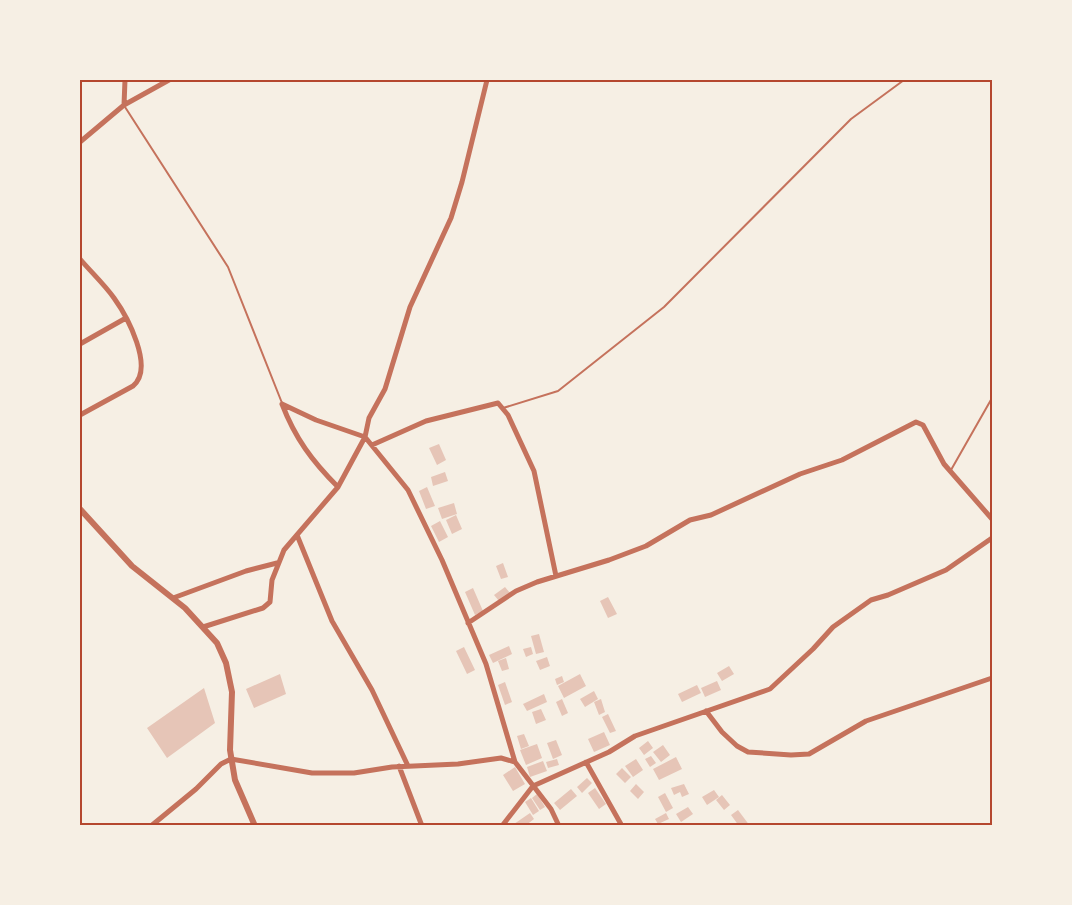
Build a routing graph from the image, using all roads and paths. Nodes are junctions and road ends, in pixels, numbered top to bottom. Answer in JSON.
{"nodes":[{"id":1,"x":125,"y":80,"type":"edge"},
{"id":2,"x":168,"y":80,"type":"edge"},
{"id":3,"x":486,"y":80,"type":"edge"},
{"id":4,"x":904,"y":80,"type":"edge"},
{"id":5,"x":124,"y":105,"type":"junction"},
{"id":6,"x":80,"y":142,"type":"edge"},
{"id":7,"x":80,"y":259,"type":"edge"},
{"id":8,"x":126,"y":318,"type":"junction"},
{"id":9,"x":80,"y":344,"type":"edge"},
{"id":10,"x":993,"y":398,"type":"edge"},
{"id":11,"x":282,"y":404,"type":"junction"},
{"id":12,"x":503,"y":408,"type":"junction"},
{"id":13,"x":80,"y":415,"type":"edge"},
{"id":14,"x":365,"y":437,"type":"junction"},
{"id":15,"x":372,"y":445,"type":"junction"},
{"id":16,"x":951,"y":471,"type":"junction"},
{"id":17,"x":338,"y":487,"type":"junction"},
{"id":18,"x":80,"y":508,"type":"edge"},
{"id":19,"x":993,"y":519,"type":"edge"},
{"id":20,"x":297,"y":535,"type":"junction"},
{"id":21,"x":993,"y":538,"type":"edge"},
{"id":22,"x":277,"y":562,"type":"junction"},
{"id":23,"x":556,"y":576,"type":"junction"},
{"id":24,"x":172,"y":598,"type":"junction"},
{"id":25,"x":468,"y":623,"type":"junction"},
{"id":26,"x":203,"y":627,"type":"junction"},
{"id":27,"x":993,"y":678,"type":"edge"},
{"id":28,"x":706,"y":711,"type":"junction"},
{"id":29,"x":231,"y":759,"type":"junction"},
{"id":30,"x":515,"y":762,"type":"junction"},
{"id":31,"x":586,"y":762,"type":"junction"},
{"id":32,"x":399,"y":766,"type":"junction"},
{"id":33,"x":408,"y":766,"type":"junction"},
{"id":34,"x":533,"y":786,"type":"junction"},
{"id":35,"x":150,"y":825,"type":"edge"},
{"id":36,"x":255,"y":825,"type":"edge"},
{"id":37,"x":422,"y":825,"type":"edge"},
{"id":38,"x":502,"y":825,"type":"edge"},
{"id":39,"x":559,"y":825,"type":"edge"},
{"id":40,"x":622,"y":825,"type":"edge"}],
"edges":[{"from":1,"to":5,"type":"street"},
{"from":2,"to":5,"type":"street"},
{"from":3,"to":14,"type":"street"},
{"from":4,"to":12,"type":"lane"},
{"from":5,"to":6,"type":"street"},
{"from":5,"to":11,"type":"lane"},
{"from":7,"to":8,"type":"street"},
{"from":8,"to":9,"type":"street"},
{"from":8,"to":13,"type":"street"},
{"from":10,"to":16,"type":"lane"},
{"from":11,"to":14,"type":"street"},
{"from":11,"to":17,"type":"street"},
{"from":12,"to":15,"type":"street"},
{"from":12,"to":23,"type":"street"},
{"from":14,"to":15,"type":"street"},
{"from":14,"to":17,"type":"street"},
{"from":15,"to":25,"type":"street"},
{"from":16,"to":19,"type":"street"},
{"from":16,"to":23,"type":"street"},
{"from":17,"to":20,"type":"street"},
{"from":18,"to":24,"type":"street"},
{"from":20,"to":22,"type":"street"},
{"from":20,"to":33,"type":"street"},
{"from":21,"to":28,"type":"street"},
{"from":22,"to":24,"type":"street"},
{"from":22,"to":26,"type":"street"},
{"from":23,"to":25,"type":"street"},
{"from":24,"to":26,"type":"street"},
{"from":25,"to":30,"type":"street"},
{"from":26,"to":29,"type":"street"},
{"from":27,"to":28,"type":"street"},
{"from":28,"to":31,"type":"street"},
{"from":29,"to":32,"type":"street"},
{"from":29,"to":35,"type":"street"},
{"from":29,"to":36,"type":"street"},
{"from":30,"to":33,"type":"street"},
{"from":30,"to":34,"type":"street"},
{"from":31,"to":34,"type":"street"},
{"from":31,"to":40,"type":"street"},
{"from":32,"to":33,"type":"street"},
{"from":32,"to":37,"type":"street"},
{"from":34,"to":38,"type":"street"},
{"from":34,"to":39,"type":"street"}]}
